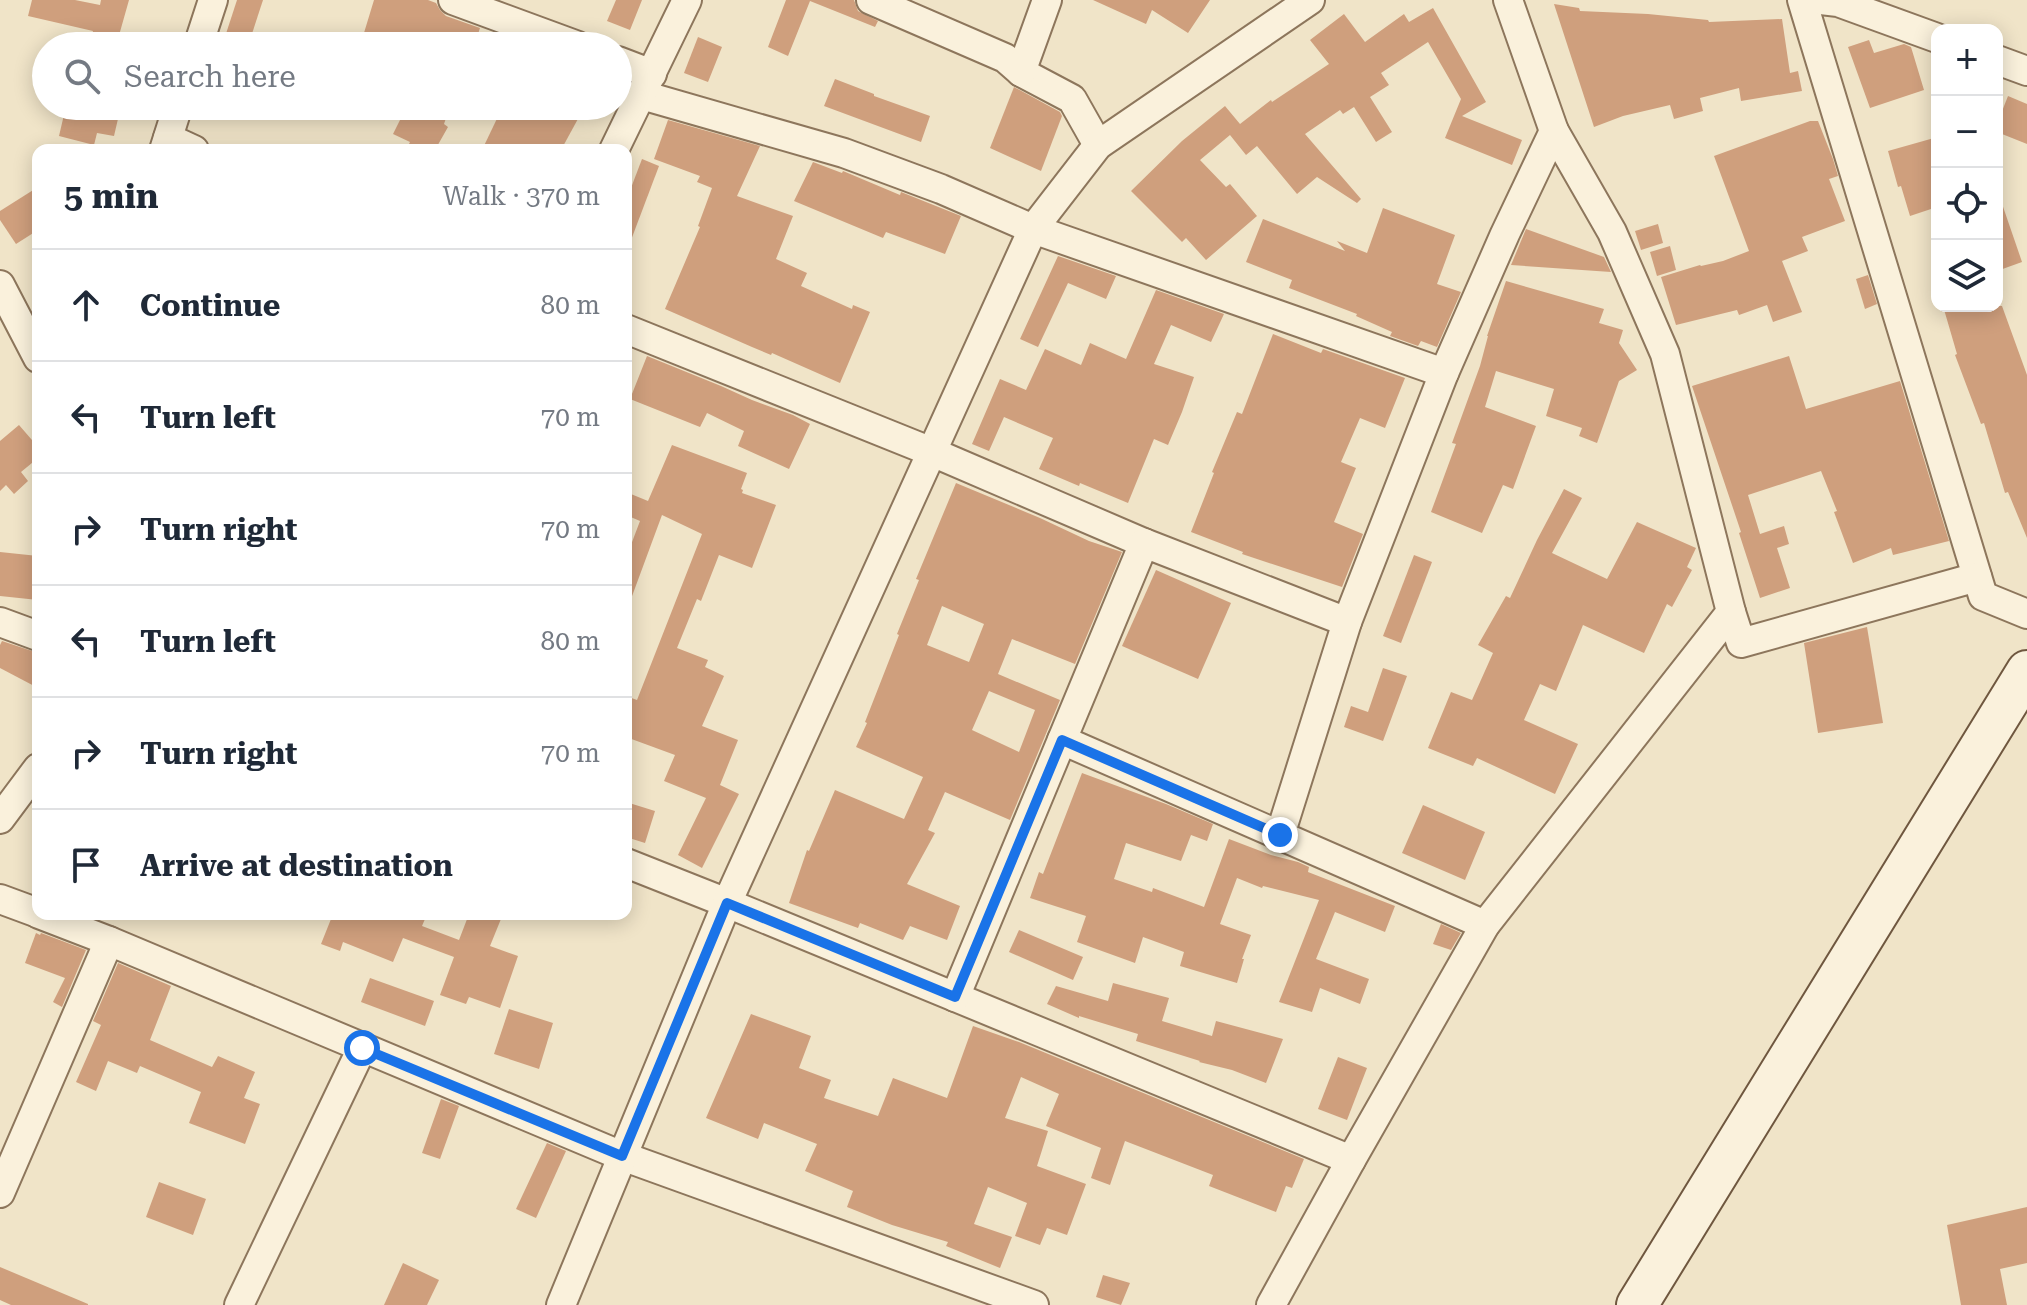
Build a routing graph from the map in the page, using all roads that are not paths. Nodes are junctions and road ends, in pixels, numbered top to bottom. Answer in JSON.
{"nodes":[{"id":1,"x":213,"y":0,"type":"edge"},
{"id":2,"x":453,"y":0,"type":"edge"},
{"id":3,"x":687,"y":0,"type":"edge"},
{"id":4,"x":871,"y":0,"type":"edge"},
{"id":5,"x":1047,"y":0,"type":"edge"},
{"id":6,"x":1310,"y":0,"type":"edge"},
{"id":7,"x":1508,"y":0,"type":"edge"},
{"id":8,"x":1802,"y":0,"type":"edge"},
{"id":9,"x":1821,"y":0,"type":"edge"},
{"id":10,"x":912,"y":8,"type":"edge"},
{"id":11,"x":203,"y":32,"type":"edge"},
{"id":12,"x":540,"y":32,"type":"edge"},
{"id":13,"x":1931,"y":36,"type":"edge"},
{"id":14,"x":2003,"y":62,"type":"edge"},
{"id":15,"x":2027,"y":71,"type":"edge"},
{"id":16,"x":632,"y":72,"type":"edge"},
{"id":17,"x":1021,"y":72,"type":"junction"},
{"id":18,"x":647,"y":84,"type":"junction"},
{"id":19,"x":632,"y":114,"type":"edge"},
{"id":20,"x":174,"y":120,"type":"edge"},
{"id":21,"x":629,"y":120,"type":"edge"},
{"id":22,"x":1554,"y":131,"type":"junction"},
{"id":23,"x":166,"y":144,"type":"edge"},
{"id":24,"x":617,"y":144,"type":"edge"},
{"id":25,"x":1098,"y":145,"type":"junction"},
{"id":26,"x":1033,"y":229,"type":"junction"},
{"id":27,"x":0,"y":285,"type":"edge"},
{"id":28,"x":632,"y":331,"type":"edge"},
{"id":29,"x":32,"y":336,"type":"edge"},
{"id":30,"x":1444,"y":373,"type":"junction"},
{"id":31,"x":932,"y":452,"type":"junction"},
{"id":32,"x":1144,"y":543,"type":"junction"},
{"id":33,"x":1977,"y":577,"type":"junction"},
{"id":34,"x":1731,"y":612,"type":"junction"},
{"id":35,"x":2027,"y":614,"type":"edge"},
{"id":36,"x":0,"y":622,"type":"edge"},
{"id":37,"x":1347,"y":622,"type":"junction"},
{"id":38,"x":32,"y":634,"type":"edge"},
{"id":39,"x":2027,"y":671,"type":"edge"},
{"id":40,"x":1062,"y":740,"type":"junction"},
{"id":41,"x":32,"y":776,"type":"edge"},
{"id":42,"x":0,"y":819,"type":"edge"},
{"id":43,"x":1280,"y":835,"type":"junction"},
{"id":44,"x":632,"y":865,"type":"edge"},
{"id":45,"x":0,"y":899,"type":"edge"},
{"id":46,"x":727,"y":903,"type":"junction"},
{"id":47,"x":32,"y":911,"type":"edge"},
{"id":48,"x":55,"y":920,"type":"edge"},
{"id":49,"x":1485,"y":925,"type":"junction"},
{"id":50,"x":109,"y":941,"type":"junction"},
{"id":51,"x":955,"y":997,"type":"junction"},
{"id":52,"x":362,"y":1048,"type":"junction"},
{"id":53,"x":622,"y":1156,"type":"junction"},
{"id":54,"x":1351,"y":1160,"type":"junction"},
{"id":55,"x":0,"y":1193,"type":"edge"},
{"id":56,"x":239,"y":1305,"type":"edge"},
{"id":57,"x":561,"y":1305,"type":"edge"},
{"id":58,"x":1034,"y":1305,"type":"edge"},
{"id":59,"x":1271,"y":1305,"type":"edge"},
{"id":60,"x":1637,"y":1305,"type":"edge"}],
"edges":[{"from":1,"to":11,"type":"street"},
{"from":2,"to":12,"type":"street"},
{"from":3,"to":18,"type":"street"},
{"from":4,"to":10,"type":"street"},
{"from":5,"to":17,"type":"street"},
{"from":6,"to":25,"type":"street"},
{"from":7,"to":22,"type":"street"},
{"from":8,"to":33,"type":"street"},
{"from":9,"to":13,"type":"street"},
{"from":10,"to":17,"type":"street"},
{"from":14,"to":15,"type":"street"},
{"from":16,"to":18,"type":"street"},
{"from":17,"to":25,"type":"street"},
{"from":18,"to":19,"type":"street"},
{"from":18,"to":26,"type":"street"},
{"from":20,"to":23,"type":"street"},
{"from":21,"to":24,"type":"street"},
{"from":22,"to":30,"type":"street"},
{"from":22,"to":34,"type":"street"},
{"from":25,"to":26,"type":"street"},
{"from":26,"to":30,"type":"street"},
{"from":26,"to":31,"type":"street"},
{"from":27,"to":29,"type":"street"},
{"from":28,"to":31,"type":"street"},
{"from":30,"to":37,"type":"street"},
{"from":31,"to":32,"type":"street"},
{"from":31,"to":46,"type":"street"},
{"from":32,"to":37,"type":"street"},
{"from":32,"to":40,"type":"street"},
{"from":33,"to":34,"type":"street"},
{"from":33,"to":35,"type":"street"},
{"from":34,"to":49,"type":"street"},
{"from":36,"to":38,"type":"street"},
{"from":37,"to":43,"type":"street"},
{"from":39,"to":60,"type":"main road"},
{"from":40,"to":43,"type":"street"},
{"from":40,"to":51,"type":"street"},
{"from":41,"to":42,"type":"street"},
{"from":43,"to":49,"type":"street"},
{"from":44,"to":46,"type":"street"},
{"from":45,"to":47,"type":"street"},
{"from":46,"to":51,"type":"street"},
{"from":46,"to":53,"type":"street"},
{"from":48,"to":50,"type":"street"},
{"from":49,"to":54,"type":"street"},
{"from":50,"to":52,"type":"street"},
{"from":50,"to":55,"type":"street"},
{"from":51,"to":54,"type":"street"},
{"from":52,"to":53,"type":"street"},
{"from":52,"to":56,"type":"street"},
{"from":53,"to":57,"type":"street"},
{"from":53,"to":58,"type":"street"},
{"from":54,"to":59,"type":"street"}]}
